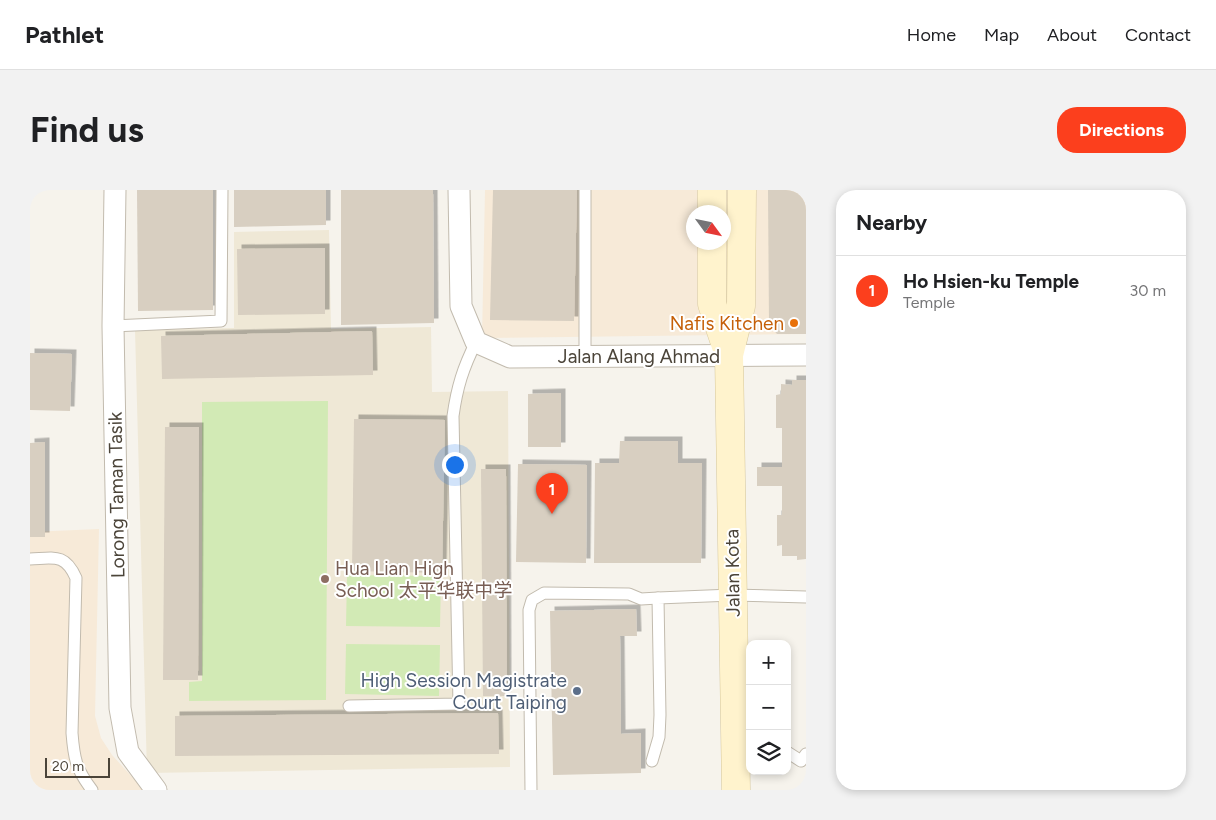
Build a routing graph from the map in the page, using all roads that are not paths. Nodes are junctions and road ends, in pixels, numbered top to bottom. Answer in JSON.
{"nodes":[{"id":1,"x":115,"y":190,"type":"edge"},
{"id":2,"x":222,"y":190,"type":"edge"},
{"id":3,"x":460,"y":190,"type":"edge"},
{"id":4,"x":585,"y":190,"type":"edge"},
{"id":5,"x":712,"y":190,"type":"edge"},
{"id":6,"x":742,"y":190,"type":"edge"},
{"id":7,"x":712,"y":205,"type":"edge"},
{"id":8,"x":712,"y":250,"type":"edge"},
{"id":9,"x":113,"y":326,"type":"junction"},
{"id":10,"x":476,"y":342,"type":"junction"},
{"id":11,"x":729,"y":355,"type":"junction"},
{"id":12,"x":806,"y":355,"type":"edge"},
{"id":13,"x":585,"y":356,"type":"junction"},
{"id":14,"x":30,"y":559,"type":"edge"},
{"id":15,"x":732,"y":595,"type":"junction"},
{"id":16,"x":806,"y":597,"type":"edge"},
{"id":17,"x":658,"y":598,"type":"junction"},
{"id":18,"x":349,"y":706,"type":"dead end"},
{"id":19,"x":806,"y":754,"type":"edge"},
{"id":20,"x":791,"y":755,"type":"edge"},
{"id":21,"x":743,"y":756,"type":"edge"},
{"id":22,"x":652,"y":761,"type":"dead end"},
{"id":23,"x":92,"y":790,"type":"edge"},
{"id":24,"x":156,"y":790,"type":"edge"},
{"id":25,"x":531,"y":790,"type":"edge"},
{"id":26,"x":736,"y":790,"type":"edge"}],
"edges":[{"from":1,"to":9,"type":"street","name":"Lorong Taman Tasik"},
{"from":2,"to":9,"type":"lane"},
{"from":3,"to":10,"type":"street"},
{"from":4,"to":13,"type":"lane"},
{"from":5,"to":7,"type":"main road"},
{"from":6,"to":11,"type":"main road","name":"Jalan Kota"},
{"from":8,"to":11,"type":"main road","name":"Jalan Kota"},
{"from":9,"to":24,"type":"street","name":"Lorong Taman Tasik"},
{"from":10,"to":13,"type":"street","name":"Jalan Alang Ahmad"},
{"from":10,"to":18,"type":"lane"},
{"from":11,"to":12,"type":"street","name":"Jalan Alang Ahmad"},
{"from":11,"to":13,"type":"street","name":"Jalan Alang Ahmad"},
{"from":11,"to":15,"type":"main road","name":"Jalan Kota"},
{"from":14,"to":23,"type":"lane"},
{"from":15,"to":16,"type":"lane"},
{"from":15,"to":17,"type":"lane"},
{"from":15,"to":21,"type":"main road","name":"Jalan Kota"},
{"from":17,"to":22,"type":"lane"},
{"from":17,"to":25,"type":"lane"},
{"from":19,"to":20,"type":"lane"},
{"from":21,"to":26,"type":"main road","name":"Jalan Kota"}]}
